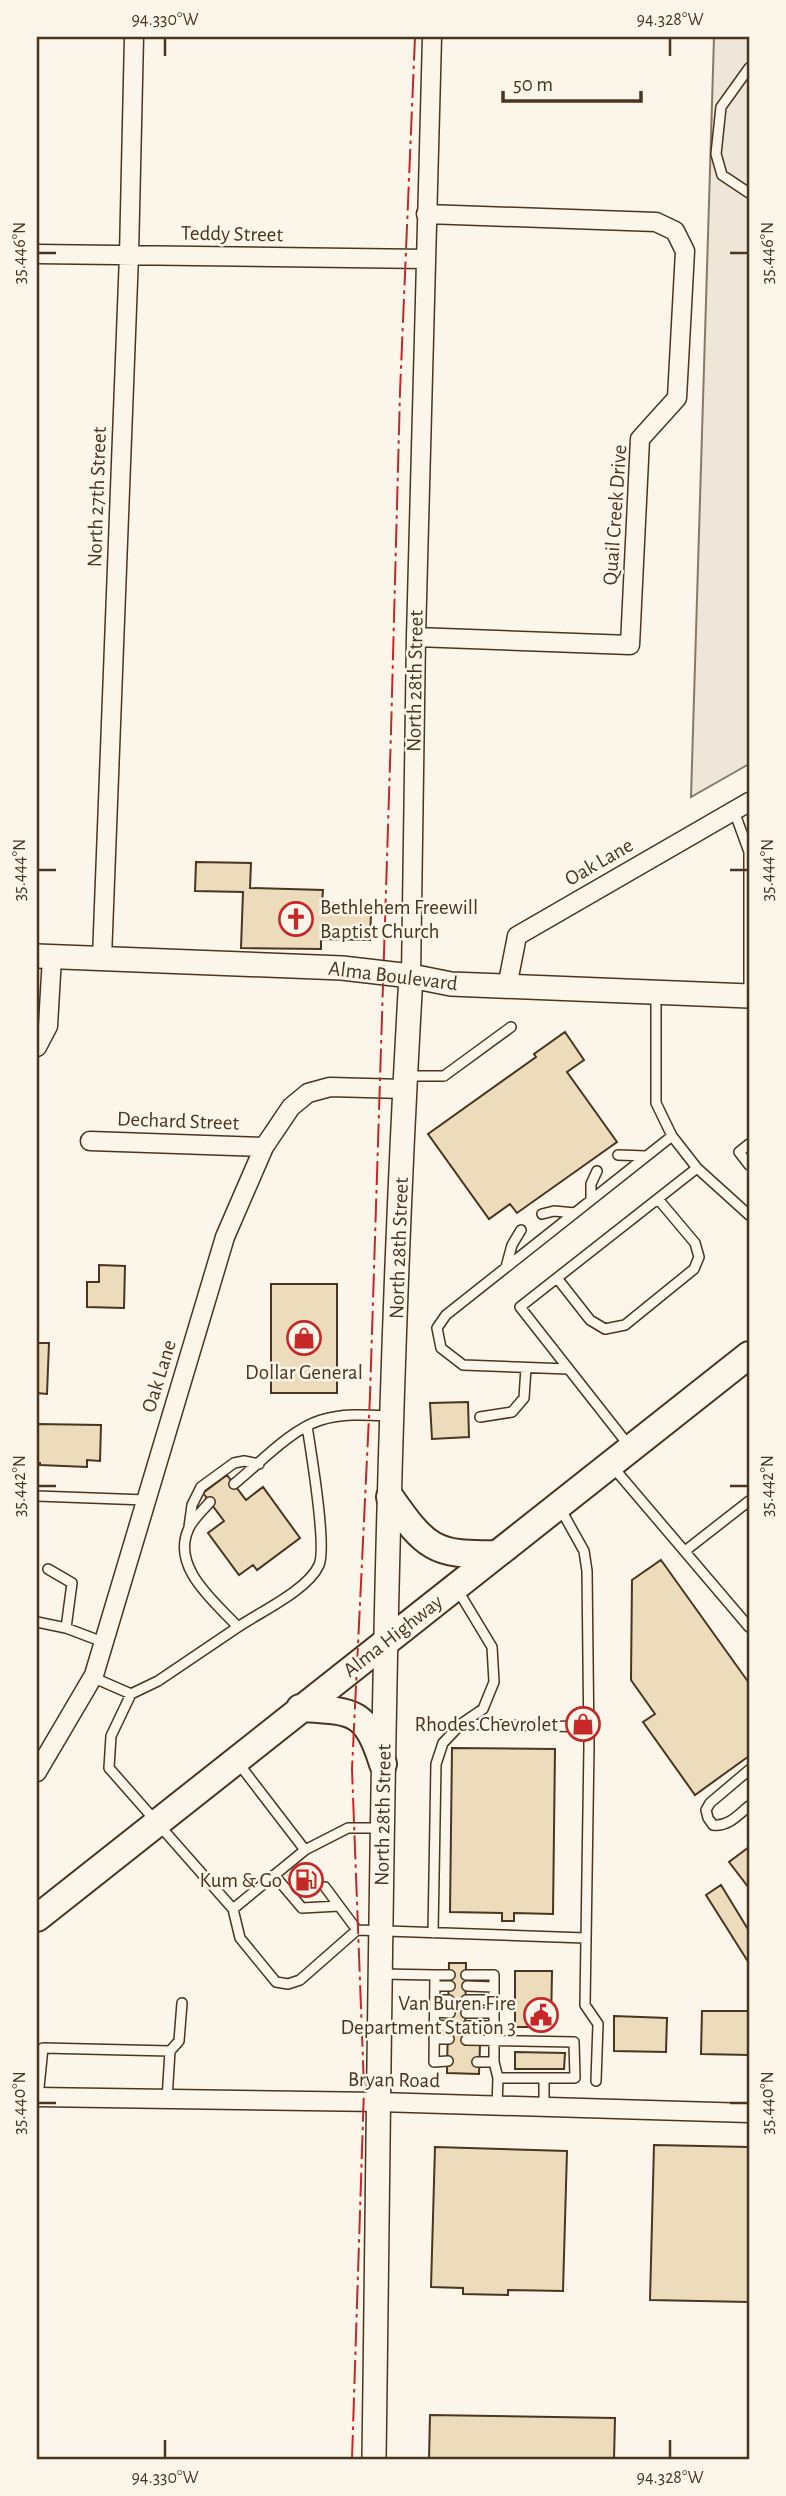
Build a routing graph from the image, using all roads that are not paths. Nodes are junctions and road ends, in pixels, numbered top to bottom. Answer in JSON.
{"nodes":[{"id":1,"x":134,"y":37,"type":"edge"},
{"id":2,"x":432,"y":37,"type":"edge"},
{"id":3,"x":749,"y":68,"type":"edge"},
{"id":4,"x":749,"y":193,"type":"edge"},
{"id":5,"x":426,"y":214,"type":"junction"},
{"id":6,"x":37,"y":254,"type":"edge"},
{"id":7,"x":129,"y":255,"type":"junction"},
{"id":8,"x":426,"y":259,"type":"junction"},
{"id":9,"x":416,"y":637,"type":"junction"},
{"id":10,"x":742,"y":806,"type":"edge"},
{"id":11,"x":749,"y":852,"type":"edge"},
{"id":12,"x":749,"y":928,"type":"edge"},
{"id":13,"x":44,"y":957,"type":"edge"},
{"id":14,"x":102,"y":958,"type":"junction"},
{"id":15,"x":411,"y":976,"type":"junction"},
{"id":16,"x":507,"y":987,"type":"junction"},
{"id":17,"x":656,"y":992,"type":"junction"},
{"id":18,"x":749,"y":996,"type":"edge"},
{"id":19,"x":511,"y":1027,"type":"dead end"},
{"id":20,"x":37,"y":1047,"type":"edge"},
{"id":21,"x":405,"y":1082,"type":"junction"},
{"id":22,"x":672,"y":1136,"type":"junction"},
{"id":23,"x":90,"y":1141,"type":"dead end"},
{"id":24,"x":749,"y":1144,"type":"edge"},
{"id":25,"x":264,"y":1147,"type":"junction"},
{"id":26,"x":618,"y":1155,"type":"dead end"},
{"id":27,"x":646,"y":1156,"type":"junction"},
{"id":28,"x":749,"y":1164,"type":"edge"},
{"id":29,"x":697,"y":1168,"type":"junction"},
{"id":30,"x":597,"y":1171,"type":"dead end"},
{"id":31,"x":658,"y":1199,"type":"junction"},
{"id":32,"x":591,"y":1200,"type":"junction"},
{"id":33,"x":745,"y":1203,"type":"edge"},
{"id":34,"x":575,"y":1213,"type":"junction"},
{"id":35,"x":542,"y":1214,"type":"dead end"},
{"id":36,"x":749,"y":1215,"type":"edge"},
{"id":37,"x":521,"y":1230,"type":"dead end"},
{"id":38,"x":506,"y":1267,"type":"junction"},
{"id":39,"x":557,"y":1278,"type":"junction"},
{"id":40,"x":749,"y":1355,"type":"edge"},
{"id":41,"x":526,"y":1368,"type":"junction"},
{"id":42,"x":568,"y":1368,"type":"junction"},
{"id":43,"x":393,"y":1416,"type":"junction"},
{"id":44,"x":480,"y":1417,"type":"dead end"},
{"id":45,"x":307,"y":1426,"type":"junction"},
{"id":46,"x":621,"y":1456,"type":"junction"},
{"id":47,"x":259,"y":1464,"type":"junction"},
{"id":48,"x":234,"y":1485,"type":"dead end"},
{"id":49,"x":37,"y":1496,"type":"edge"},
{"id":50,"x":390,"y":1497,"type":"junction"},
{"id":51,"x":146,"y":1500,"type":"junction"},
{"id":52,"x":749,"y":1501,"type":"edge"},
{"id":53,"x":210,"y":1502,"type":"dead end"},
{"id":54,"x":559,"y":1506,"type":"junction"},
{"id":55,"x":189,"y":1529,"type":"junction"},
{"id":56,"x":685,"y":1551,"type":"junction"},
{"id":57,"x":496,"y":1555,"type":"junction"},
{"id":58,"x":48,"y":1569,"type":"dead end"},
{"id":59,"x":456,"y":1586,"type":"junction"},
{"id":60,"x":37,"y":1622,"type":"edge"},
{"id":61,"x":238,"y":1627,"type":"junction"},
{"id":62,"x":749,"y":1627,"type":"edge"},
{"id":63,"x":66,"y":1628,"type":"junction"},
{"id":64,"x":103,"y":1642,"type":"junction"},
{"id":65,"x":385,"y":1642,"type":"junction"},
{"id":66,"x":92,"y":1677,"type":"junction"},
{"id":67,"x":131,"y":1695,"type":"junction"},
{"id":68,"x":300,"y":1708,"type":"junction"},
{"id":69,"x":461,"y":1724,"type":"junction"},
{"id":70,"x":589,"y":1727,"type":"junction"},
{"id":71,"x":236,"y":1760,"type":"junction"},
{"id":72,"x":383,"y":1764,"type":"junction"},
{"id":73,"x":749,"y":1770,"type":"edge"},
{"id":74,"x":37,"y":1772,"type":"edge"},
{"id":75,"x":749,"y":1806,"type":"edge"},
{"id":76,"x":157,"y":1824,"type":"junction"},
{"id":77,"x":383,"y":1828,"type":"junction"},
{"id":78,"x":304,"y":1855,"type":"junction"},
{"id":79,"x":274,"y":1875,"type":"junction"},
{"id":80,"x":325,"y":1887,"type":"dead end"},
{"id":81,"x":339,"y":1906,"type":"junction"},
{"id":82,"x":233,"y":1909,"type":"junction"},
{"id":83,"x":37,"y":1918,"type":"edge"},
{"id":84,"x":357,"y":1930,"type":"junction"},
{"id":85,"x":381,"y":1930,"type":"junction"},
{"id":86,"x":433,"y":1933,"type":"junction"},
{"id":87,"x":585,"y":1938,"type":"junction"},
{"id":88,"x":380,"y":1973,"type":"junction"},
{"id":89,"x":435,"y":1975,"type":"junction"},
{"id":90,"x":450,"y":1975,"type":"dead end"},
{"id":91,"x":466,"y":1975,"type":"dead end"},
{"id":92,"x":435,"y":1986,"type":"junction"},
{"id":93,"x":450,"y":1986,"type":"dead end"},
{"id":94,"x":467,"y":1986,"type":"dead end"},
{"id":95,"x":494,"y":1987,"type":"junction"},
{"id":96,"x":435,"y":2000,"type":"junction"},
{"id":97,"x":449,"y":2000,"type":"dead end"},
{"id":98,"x":466,"y":2000,"type":"dead end"},
{"id":99,"x":494,"y":2000,"type":"junction"},
{"id":100,"x":182,"y":2003,"type":"dead end"},
{"id":101,"x":435,"y":2012,"type":"junction"},
{"id":102,"x":450,"y":2013,"type":"dead end"},
{"id":103,"x":466,"y":2013,"type":"dead end"},
{"id":104,"x":494,"y":2013,"type":"junction"},
{"id":105,"x":435,"y":2025,"type":"junction"},
{"id":106,"x":450,"y":2026,"type":"dead end"},
{"id":107,"x":467,"y":2026,"type":"dead end"},
{"id":108,"x":494,"y":2026,"type":"junction"},
{"id":109,"x":435,"y":2039,"type":"junction"},
{"id":110,"x":449,"y":2039,"type":"dead end"},
{"id":111,"x":466,"y":2039,"type":"dead end"},
{"id":112,"x":494,"y":2040,"type":"junction"},
{"id":113,"x":170,"y":2051,"type":"junction"},
{"id":114,"x":448,"y":2062,"type":"dead end"},
{"id":115,"x":477,"y":2062,"type":"dead end"},
{"id":116,"x":494,"y":2062,"type":"junction"},
{"id":117,"x":498,"y":2078,"type":"junction"},
{"id":118,"x":544,"y":2078,"type":"junction"},
{"id":119,"x":596,"y":2081,"type":"dead end"},
{"id":120,"x":37,"y":2096,"type":"edge"},
{"id":121,"x":167,"y":2099,"type":"junction"},
{"id":122,"x":379,"y":2102,"type":"junction"},
{"id":123,"x":497,"y":2106,"type":"junction"},
{"id":124,"x":544,"y":2107,"type":"junction"},
{"id":125,"x":749,"y":2113,"type":"edge"},
{"id":126,"x":374,"y":2459,"type":"edge"}],
"edges":[{"from":1,"to":7,"type":"street","name":"North 27th Street"},
{"from":2,"to":5,"type":"street","name":"North 28th Street"},
{"from":3,"to":4,"type":"lane"},
{"from":5,"to":8,"type":"street","name":"North 28th Street"},
{"from":5,"to":9,"type":"street","name":"Quail Creek Drive"},
{"from":6,"to":7,"type":"street","name":"Teddy Street"},
{"from":7,"to":8,"type":"street","name":"Teddy Street"},
{"from":7,"to":14,"type":"street","name":"North 27th Street"},
{"from":8,"to":9,"type":"street","name":"North 28th Street"},
{"from":9,"to":15,"type":"street","name":"North 28th Street"},
{"from":10,"to":11,"type":"lane"},
{"from":10,"to":16,"type":"street","name":"Oak Lane"},
{"from":11,"to":12,"type":"lane"},
{"from":12,"to":18,"type":"lane"},
{"from":13,"to":14,"type":"street","name":"Alma Boulevard"},
{"from":13,"to":20,"type":"street"},
{"from":14,"to":15,"type":"street","name":"Alma Boulevard"},
{"from":15,"to":16,"type":"street","name":"Alma Boulevard"},
{"from":15,"to":21,"type":"street","name":"North 28th Street"},
{"from":16,"to":17,"type":"street","name":"Alma Boulevard"},
{"from":17,"to":18,"type":"street","name":"Alma Boulevard"},
{"from":17,"to":22,"type":"lane"},
{"from":19,"to":21,"type":"lane"},
{"from":21,"to":25,"type":"street","name":"Oak Lane"},
{"from":21,"to":43,"type":"street","name":"North 28th Street"},
{"from":22,"to":27,"type":"lane"},
{"from":22,"to":29,"type":"lane"},
{"from":23,"to":25,"type":"street","name":"Dechard Street"},
{"from":24,"to":28,"type":"lane"},
{"from":25,"to":51,"type":"street","name":"Oak Lane"},
{"from":26,"to":27,"type":"lane"},
{"from":27,"to":32,"type":"lane"},
{"from":29,"to":31,"type":"lane"},
{"from":29,"to":33,"type":"lane"},
{"from":30,"to":32,"type":"lane"},
{"from":31,"to":39,"type":"lane"},
{"from":31,"to":39,"type":"lane"},
{"from":32,"to":34,"type":"lane"},
{"from":33,"to":36,"type":"lane"},
{"from":34,"to":35,"type":"lane"},
{"from":34,"to":38,"type":"lane"},
{"from":37,"to":38,"type":"lane"},
{"from":38,"to":41,"type":"lane"},
{"from":39,"to":42,"type":"lane"},
{"from":40,"to":46,"type":"main road","name":"Alma Highway"},
{"from":41,"to":42,"type":"lane"},
{"from":41,"to":44,"type":"lane"},
{"from":42,"to":46,"type":"lane"},
{"from":43,"to":45,"type":"lane"},
{"from":43,"to":50,"type":"street","name":"North 28th Street"},
{"from":45,"to":47,"type":"lane"},
{"from":45,"to":61,"type":"lane"},
{"from":46,"to":54,"type":"main road","name":"Alma Highway"},
{"from":46,"to":56,"type":"lane"},
{"from":47,"to":48,"type":"lane"},
{"from":47,"to":55,"type":"lane"},
{"from":49,"to":51,"type":"lane"},
{"from":50,"to":57,"type":"main road"},
{"from":50,"to":65,"type":"street","name":"North 28th Street"},
{"from":51,"to":64,"type":"street","name":"Oak Lane"},
{"from":52,"to":56,"type":"lane"},
{"from":53,"to":55,"type":"lane"},
{"from":54,"to":57,"type":"main road","name":"Alma Highway"},
{"from":54,"to":70,"type":"lane"},
{"from":55,"to":61,"type":"lane"},
{"from":56,"to":62,"type":"lane"},
{"from":57,"to":59,"type":"main road","name":"Alma Highway"},
{"from":58,"to":63,"type":"lane"},
{"from":59,"to":65,"type":"main road","name":"Alma Highway"},
{"from":59,"to":69,"type":"lane"},
{"from":60,"to":63,"type":"lane"},
{"from":61,"to":67,"type":"lane"},
{"from":63,"to":64,"type":"lane"},
{"from":64,"to":66,"type":"street","name":"Oak Lane"},
{"from":65,"to":68,"type":"main road","name":"Alma Highway"},
{"from":65,"to":72,"type":"street","name":"North 28th Street"},
{"from":66,"to":67,"type":"lane"},
{"from":66,"to":74,"type":"street","name":"Oak Lane"},
{"from":67,"to":76,"type":"lane"},
{"from":68,"to":71,"type":"main road","name":"Alma Highway"},
{"from":68,"to":72,"type":"main road"},
{"from":69,"to":70,"type":"lane"},
{"from":69,"to":86,"type":"lane"},
{"from":70,"to":87,"type":"lane"},
{"from":71,"to":76,"type":"main road","name":"Alma Highway"},
{"from":71,"to":78,"type":"lane"},
{"from":72,"to":77,"type":"street","name":"North 28th Street"},
{"from":73,"to":75,"type":"lane"},
{"from":76,"to":82,"type":"lane"},
{"from":76,"to":83,"type":"main road","name":"Alma Highway"},
{"from":77,"to":78,"type":"lane"},
{"from":77,"to":85,"type":"street","name":"North 28th Street"},
{"from":78,"to":79,"type":"lane"},
{"from":79,"to":81,"type":"lane"},
{"from":79,"to":82,"type":"lane"},
{"from":80,"to":81,"type":"lane"},
{"from":81,"to":84,"type":"lane"},
{"from":82,"to":84,"type":"lane"},
{"from":84,"to":85,"type":"lane"},
{"from":85,"to":86,"type":"lane"},
{"from":85,"to":88,"type":"street","name":"North 28th Street"},
{"from":86,"to":87,"type":"lane"},
{"from":87,"to":119,"type":"lane"},
{"from":88,"to":89,"type":"lane"},
{"from":88,"to":122,"type":"street","name":"North 28th Street"},
{"from":89,"to":90,"type":"lane"},
{"from":89,"to":92,"type":"lane"},
{"from":91,"to":95,"type":"lane"},
{"from":92,"to":93,"type":"lane"},
{"from":92,"to":96,"type":"lane"},
{"from":94,"to":95,"type":"lane"},
{"from":95,"to":99,"type":"lane"},
{"from":96,"to":97,"type":"lane"},
{"from":96,"to":101,"type":"lane"},
{"from":98,"to":99,"type":"lane"},
{"from":99,"to":104,"type":"lane"},
{"from":100,"to":113,"type":"lane"},
{"from":101,"to":102,"type":"lane"},
{"from":101,"to":105,"type":"lane"},
{"from":103,"to":104,"type":"lane"},
{"from":104,"to":108,"type":"lane"},
{"from":105,"to":106,"type":"lane"},
{"from":105,"to":109,"type":"lane"},
{"from":107,"to":108,"type":"lane"},
{"from":108,"to":112,"type":"lane"},
{"from":109,"to":110,"type":"lane"},
{"from":109,"to":114,"type":"lane"},
{"from":111,"to":112,"type":"lane"},
{"from":112,"to":116,"type":"lane"},
{"from":112,"to":118,"type":"lane"},
{"from":113,"to":120,"type":"lane"},
{"from":113,"to":121,"type":"lane"},
{"from":115,"to":116,"type":"lane"},
{"from":116,"to":117,"type":"lane"},
{"from":117,"to":118,"type":"lane"},
{"from":117,"to":123,"type":"lane"},
{"from":118,"to":124,"type":"lane"},
{"from":120,"to":121,"type":"street","name":"Bryan Road"},
{"from":121,"to":122,"type":"street","name":"Bryan Road"},
{"from":122,"to":123,"type":"street","name":"Bryan Road"},
{"from":122,"to":126,"type":"street","name":"North 28th Street"},
{"from":123,"to":124,"type":"street","name":"Bryan Road"},
{"from":124,"to":125,"type":"street","name":"Bryan Road"}]}
